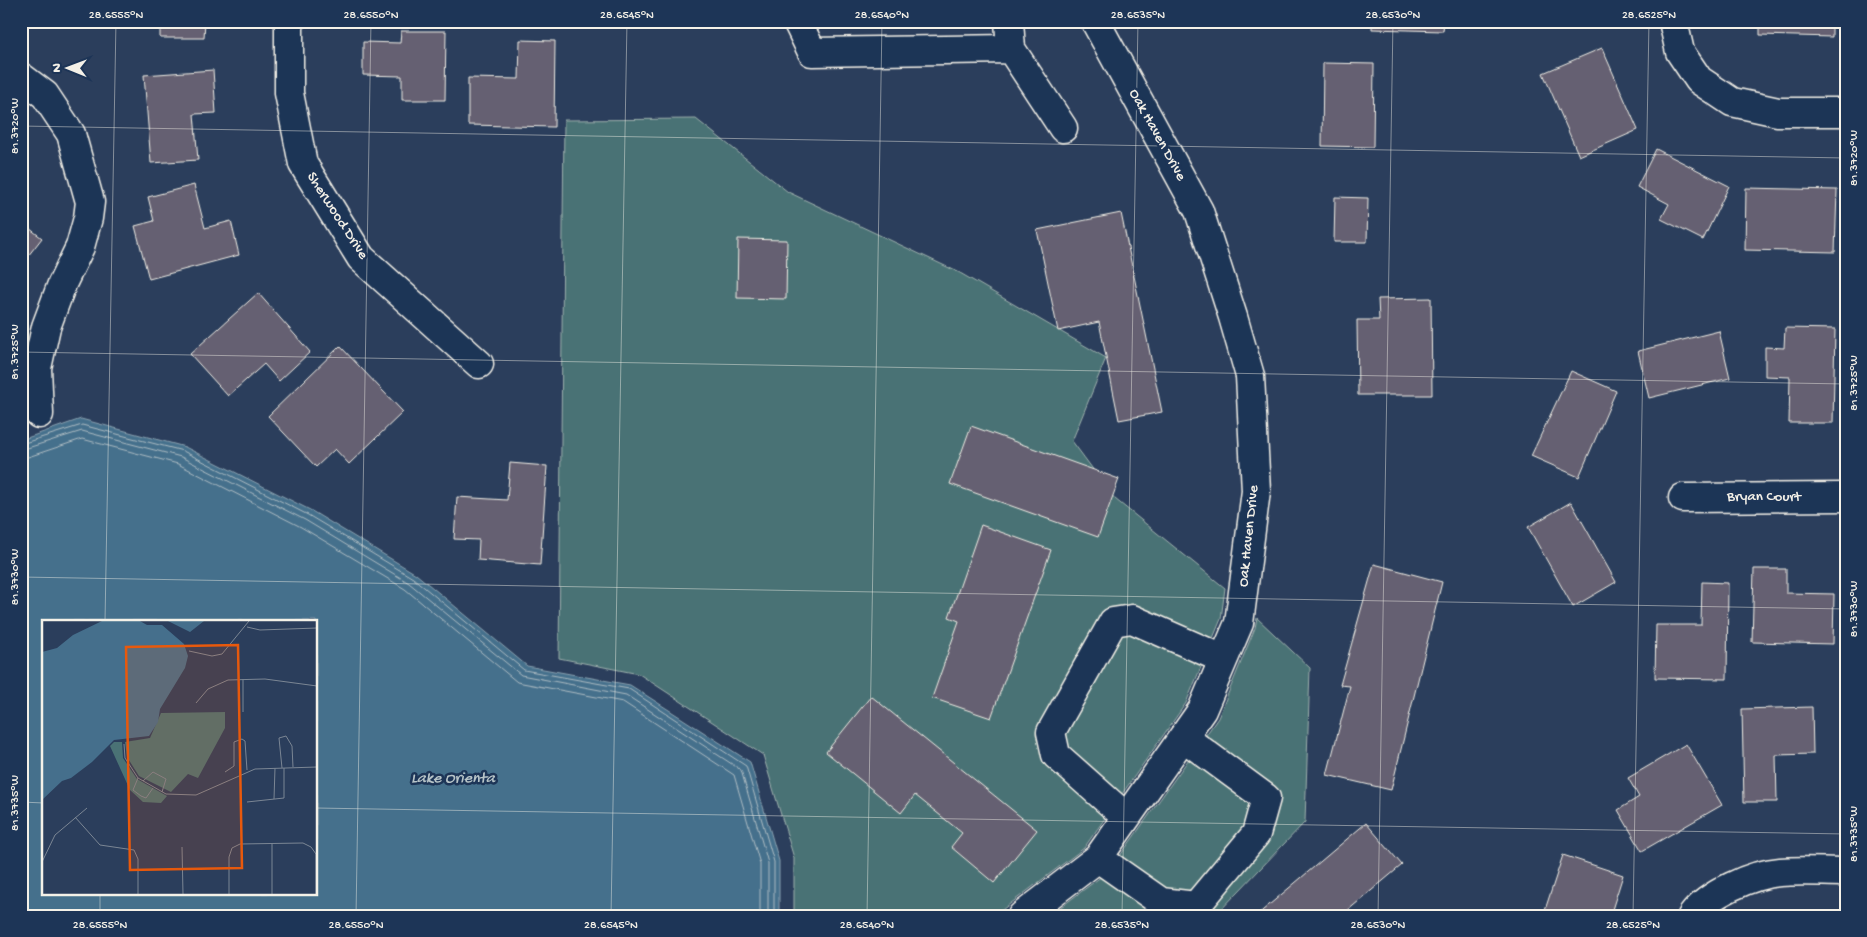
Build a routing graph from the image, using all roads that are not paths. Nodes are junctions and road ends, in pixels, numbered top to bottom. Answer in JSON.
{"nodes":[{"id":1,"x":289,"y":21,"type":"edge"},
{"id":2,"x":797,"y":21,"type":"edge"},
{"id":3,"x":1009,"y":21,"type":"edge"},
{"id":4,"x":1095,"y":21,"type":"edge"},
{"id":5,"x":1673,"y":21,"type":"edge"},
{"id":6,"x":1011,"y":49,"type":"junction"},
{"id":7,"x":21,"y":77,"type":"edge"},
{"id":8,"x":1846,"y":112,"type":"edge"},
{"id":9,"x":1063,"y":128,"type":"dead end"},
{"id":10,"x":479,"y":364,"type":"dead end"},
{"id":11,"x":39,"y":414,"type":"dead end"},
{"id":12,"x":1846,"y":497,"type":"edge"},
{"id":13,"x":1683,"y":498,"type":"dead end"},
{"id":14,"x":1223,"y":659,"type":"junction"},
{"id":15,"x":1183,"y":737,"type":"junction"},
{"id":16,"x":1126,"y":817,"type":"junction"},
{"id":17,"x":1098,"y":858,"type":"junction"},
{"id":18,"x":1846,"y":872,"type":"edge"},
{"id":19,"x":1022,"y":916,"type":"edge"},
{"id":20,"x":1692,"y":916,"type":"edge"}],
"edges":[{"from":1,"to":10,"type":"street","name":"Sherwood Drive"},
{"from":2,"to":6,"type":"street"},
{"from":3,"to":6,"type":"street"},
{"from":4,"to":14,"type":"street","name":"Oak Haven Drive"},
{"from":5,"to":8,"type":"street"},
{"from":6,"to":9,"type":"street"},
{"from":7,"to":11,"type":"street"},
{"from":12,"to":13,"type":"street","name":"Bryan Court"},
{"from":14,"to":15,"type":"street","name":"Oak Haven Drive"},
{"from":14,"to":16,"type":"street"},
{"from":15,"to":16,"type":"street","name":"Oak Haven Drive"},
{"from":15,"to":17,"type":"street"},
{"from":16,"to":17,"type":"street","name":"Oak Haven Drive"},
{"from":17,"to":19,"type":"street","name":"Oak Haven Drive"},
{"from":18,"to":20,"type":"street"}]}
